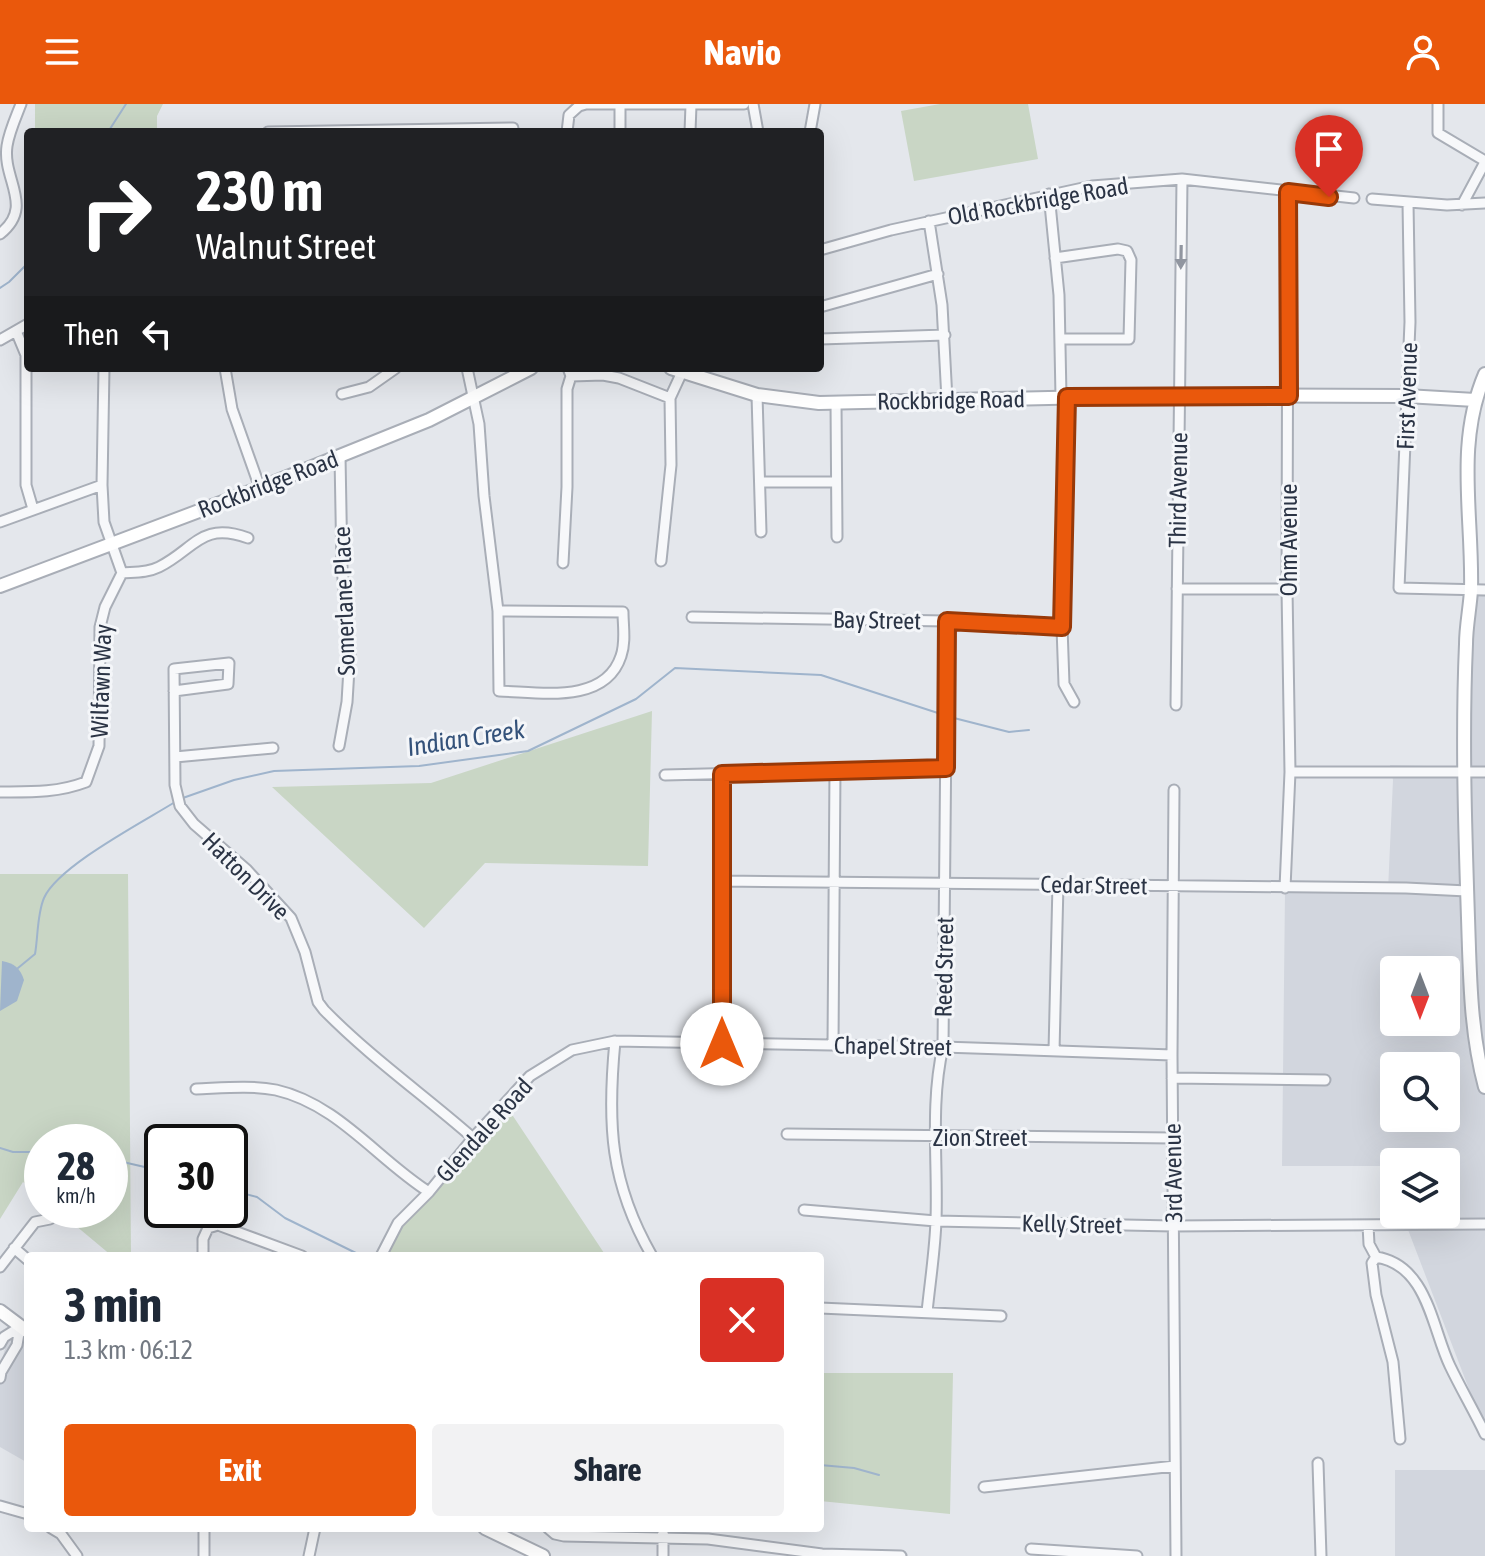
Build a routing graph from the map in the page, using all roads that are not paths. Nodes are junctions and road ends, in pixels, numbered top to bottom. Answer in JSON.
{"nodes":[{"id":1,"x":21,"y":104,"type":"edge"},
{"id":2,"x":744,"y":104,"type":"edge"},
{"id":3,"x":753,"y":104,"type":"edge"},
{"id":4,"x":815,"y":104,"type":"edge"},
{"id":5,"x":1438,"y":104,"type":"edge"},
{"id":6,"x":620,"y":105,"type":"edge"},
{"id":7,"x":691,"y":105,"type":"edge"},
{"id":8,"x":567,"y":128,"type":"edge"},
{"id":9,"x":620,"y":128,"type":"edge"},
{"id":10,"x":690,"y":128,"type":"edge"},
{"id":11,"x":757,"y":128,"type":"edge"},
{"id":12,"x":811,"y":128,"type":"edge"},
{"id":13,"x":1485,"y":162,"type":"edge"},
{"id":14,"x":1182,"y":179,"type":"junction"},
{"id":15,"x":1288,"y":192,"type":"junction"},
{"id":16,"x":1049,"y":194,"type":"junction"},
{"id":17,"x":1354,"y":198,"type":"dead end"},
{"id":18,"x":1372,"y":199,"type":"dead end"},
{"id":19,"x":1408,"y":203,"type":"junction"},
{"id":20,"x":1485,"y":203,"type":"edge"},
{"id":21,"x":1462,"y":205,"type":"junction"},
{"id":22,"x":929,"y":221,"type":"junction"},
{"id":23,"x":0,"y":234,"type":"edge"},
{"id":24,"x":824,"y":249,"type":"edge"},
{"id":25,"x":1055,"y":258,"type":"junction"},
{"id":26,"x":938,"y":274,"type":"junction"},
{"id":27,"x":824,"y":306,"type":"edge"},
{"id":28,"x":24,"y":326,"type":"edge"},
{"id":29,"x":16,"y":331,"type":"junction"},
{"id":30,"x":945,"y":335,"type":"junction"},
{"id":31,"x":824,"y":339,"type":"edge"},
{"id":32,"x":1060,"y":339,"type":"junction"},
{"id":33,"x":0,"y":340,"type":"edge"},
{"id":34,"x":24,"y":350,"type":"edge"},
{"id":35,"x":26,"y":372,"type":"edge"},
{"id":36,"x":104,"y":372,"type":"edge"},
{"id":37,"x":226,"y":372,"type":"edge"},
{"id":38,"x":390,"y":372,"type":"edge"},
{"id":39,"x":468,"y":372,"type":"edge"},
{"id":40,"x":524,"y":372,"type":"edge"},
{"id":41,"x":570,"y":372,"type":"edge"},
{"id":42,"x":676,"y":372,"type":"edge"},
{"id":43,"x":683,"y":372,"type":"edge"},
{"id":44,"x":1485,"y":374,"type":"edge"},
{"id":45,"x":342,"y":394,"type":"dead end"},
{"id":46,"x":757,"y":395,"type":"junction"},
{"id":47,"x":1180,"y":395,"type":"junction"},
{"id":48,"x":1289,"y":396,"type":"junction"},
{"id":49,"x":1406,"y":396,"type":"junction"},
{"id":50,"x":1064,"y":397,"type":"junction"},
{"id":51,"x":670,"y":398,"type":"junction"},
{"id":52,"x":473,"y":399,"type":"junction"},
{"id":53,"x":947,"y":400,"type":"junction"},
{"id":54,"x":1475,"y":400,"type":"junction"},
{"id":55,"x":836,"y":402,"type":"junction"},
{"id":56,"x":340,"y":456,"type":"junction"},
{"id":57,"x":760,"y":482,"type":"junction"},
{"id":58,"x":836,"y":482,"type":"junction"},
{"id":59,"x":102,"y":485,"type":"junction"},
{"id":60,"x":260,"y":488,"type":"junction"},
{"id":61,"x":33,"y":509,"type":"junction"},
{"id":62,"x":0,"y":522,"type":"edge"},
{"id":63,"x":761,"y":532,"type":"dead end"},
{"id":64,"x":837,"y":537,"type":"dead end"},
{"id":65,"x":248,"y":538,"type":"dead end"},
{"id":66,"x":111,"y":543,"type":"junction"},
{"id":67,"x":661,"y":561,"type":"dead end"},
{"id":68,"x":563,"y":563,"type":"dead end"},
{"id":69,"x":122,"y":573,"type":"junction"},
{"id":70,"x":0,"y":586,"type":"edge"},
{"id":71,"x":1177,"y":589,"type":"junction"},
{"id":72,"x":1287,"y":589,"type":"junction"},
{"id":73,"x":1471,"y":590,"type":"junction"},
{"id":74,"x":1485,"y":590,"type":"edge"},
{"id":75,"x":498,"y":611,"type":"junction"},
{"id":76,"x":692,"y":617,"type":"dead end"},
{"id":77,"x":947,"y":621,"type":"junction"},
{"id":78,"x":1062,"y":627,"type":"junction"},
{"id":79,"x":174,"y":691,"type":"junction"},
{"id":80,"x":1074,"y":702,"type":"dead end"},
{"id":81,"x":1176,"y":705,"type":"dead end"},
{"id":82,"x":339,"y":746,"type":"dead end"},
{"id":83,"x":273,"y":748,"type":"dead end"},
{"id":84,"x":175,"y":757,"type":"junction"},
{"id":85,"x":946,"y":768,"type":"junction"},
{"id":86,"x":835,"y":769,"type":"junction"},
{"id":87,"x":1290,"y":772,"type":"junction"},
{"id":88,"x":1466,"y":772,"type":"junction"},
{"id":89,"x":1485,"y":772,"type":"edge"},
{"id":90,"x":722,"y":774,"type":"junction"},
{"id":91,"x":665,"y":775,"type":"dead end"},
{"id":92,"x":1174,"y":790,"type":"dead end"},
{"id":93,"x":0,"y":792,"type":"edge"},
{"id":94,"x":721,"y":881,"type":"junction"},
{"id":95,"x":834,"y":881,"type":"junction"},
{"id":96,"x":946,"y":883,"type":"junction"},
{"id":97,"x":1058,"y":884,"type":"junction"},
{"id":98,"x":1172,"y":886,"type":"junction"},
{"id":99,"x":1285,"y":888,"type":"junction"},
{"id":100,"x":1467,"y":891,"type":"junction"},
{"id":101,"x":615,"y":1041,"type":"junction"},
{"id":102,"x":722,"y":1044,"type":"junction"},
{"id":103,"x":833,"y":1045,"type":"junction"},
{"id":104,"x":943,"y":1047,"type":"junction"},
{"id":105,"x":1054,"y":1051,"type":"junction"},
{"id":106,"x":1172,"y":1055,"type":"junction"},
{"id":107,"x":1172,"y":1078,"type":"junction"},
{"id":108,"x":1325,"y":1080,"type":"dead end"},
{"id":109,"x":1485,"y":1087,"type":"edge"},
{"id":110,"x":196,"y":1089,"type":"dead end"},
{"id":111,"x":787,"y":1134,"type":"dead end"},
{"id":112,"x":936,"y":1137,"type":"junction"},
{"id":113,"x":473,"y":1138,"type":"junction"},
{"id":114,"x":1173,"y":1138,"type":"junction"},
{"id":115,"x":429,"y":1192,"type":"junction"},
{"id":116,"x":804,"y":1210,"type":"dead end"},
{"id":117,"x":936,"y":1221,"type":"junction"},
{"id":118,"x":1485,"y":1224,"type":"edge"},
{"id":119,"x":1368,"y":1225,"type":"junction"},
{"id":120,"x":1173,"y":1226,"type":"junction"},
{"id":121,"x":30,"y":1228,"type":"edge"},
{"id":122,"x":14,"y":1248,"type":"junction"},
{"id":123,"x":203,"y":1252,"type":"edge"},
{"id":124,"x":291,"y":1252,"type":"edge"},
{"id":125,"x":383,"y":1252,"type":"edge"},
{"id":126,"x":650,"y":1252,"type":"edge"},
{"id":127,"x":24,"y":1257,"type":"edge"},
{"id":128,"x":1376,"y":1257,"type":"junction"},
{"id":129,"x":0,"y":1267,"type":"edge"},
{"id":130,"x":824,"y":1308,"type":"edge"},
{"id":131,"x":0,"y":1311,"type":"edge"},
{"id":132,"x":927,"y":1312,"type":"junction"},
{"id":133,"x":1001,"y":1316,"type":"dead end"},
{"id":134,"x":24,"y":1329,"type":"edge"},
{"id":135,"x":0,"y":1344,"type":"edge"},
{"id":136,"x":1,"y":1371,"type":"edge"},
{"id":137,"x":1485,"y":1434,"type":"edge"},
{"id":138,"x":1400,"y":1439,"type":"dead end"},
{"id":139,"x":1318,"y":1463,"type":"dead end"},
{"id":140,"x":1175,"y":1466,"type":"junction"},
{"id":141,"x":984,"y":1487,"type":"dead end"},
{"id":142,"x":0,"y":1506,"type":"edge"},
{"id":143,"x":24,"y":1513,"type":"edge"},
{"id":144,"x":58,"y":1532,"type":"edge"},
{"id":145,"x":204,"y":1532,"type":"edge"},
{"id":146,"x":314,"y":1532,"type":"edge"},
{"id":147,"x":493,"y":1532,"type":"edge"},
{"id":148,"x":555,"y":1532,"type":"edge"},
{"id":149,"x":663,"y":1533,"type":"edge"},
{"id":150,"x":1031,"y":1549,"type":"dead end"},
{"id":151,"x":79,"y":1552,"type":"edge"},
{"id":152,"x":204,"y":1556,"type":"edge"},
{"id":153,"x":309,"y":1556,"type":"edge"},
{"id":154,"x":543,"y":1556,"type":"edge"},
{"id":155,"x":663,"y":1556,"type":"edge"},
{"id":156,"x":901,"y":1556,"type":"edge"},
{"id":157,"x":1137,"y":1556,"type":"edge"},
{"id":158,"x":1176,"y":1556,"type":"edge"},
{"id":159,"x":1321,"y":1556,"type":"edge"}],
"edges":[{"from":1,"to":23,"type":"street"},
{"from":2,"to":7,"type":"street"},
{"from":3,"to":11,"type":"street"},
{"from":4,"to":12,"type":"street"},
{"from":5,"to":13,"type":"street"},
{"from":6,"to":7,"type":"street"},
{"from":6,"to":8,"type":"street"},
{"from":6,"to":9,"type":"street"},
{"from":7,"to":10,"type":"street"},
{"from":13,"to":21,"type":"street"},
{"from":14,"to":15,"type":"street","name":"Old Rockbridge Road"},
{"from":14,"to":16,"type":"street","name":"Old Rockbridge Road"},
{"from":14,"to":47,"type":"street","name":"Third Avenue","one_way":true},
{"from":15,"to":17,"type":"street","name":"Old Rockbridge Road"},
{"from":15,"to":48,"type":"street","name":"Ohm Avenue"},
{"from":16,"to":22,"type":"street","name":"Old Rockbridge Road"},
{"from":16,"to":25,"type":"street"},
{"from":18,"to":19,"type":"street"},
{"from":19,"to":21,"type":"street"},
{"from":19,"to":49,"type":"street","name":"First Avenue"},
{"from":20,"to":21,"type":"street"},
{"from":22,"to":24,"type":"street","name":"Old Rockbridge Road"},
{"from":22,"to":26,"type":"street"},
{"from":25,"to":32,"type":"street"},
{"from":25,"to":32,"type":"street"},
{"from":26,"to":27,"type":"street"},
{"from":26,"to":30,"type":"street"},
{"from":28,"to":29,"type":"street"},
{"from":29,"to":33,"type":"street"},
{"from":29,"to":34,"type":"street"},
{"from":30,"to":31,"type":"street"},
{"from":30,"to":53,"type":"street"},
{"from":32,"to":50,"type":"street"},
{"from":35,"to":61,"type":"street"},
{"from":36,"to":59,"type":"street"},
{"from":37,"to":60,"type":"street"},
{"from":38,"to":45,"type":"street"},
{"from":39,"to":52,"type":"street"},
{"from":40,"to":52,"type":"street","name":"Rockbridge Road"},
{"from":41,"to":51,"type":"street"},
{"from":41,"to":68,"type":"street"},
{"from":42,"to":51,"type":"street"},
{"from":43,"to":46,"type":"street","name":"Rockbridge Road"},
{"from":44,"to":54,"type":"street"},
{"from":46,"to":55,"type":"street","name":"Rockbridge Road"},
{"from":46,"to":57,"type":"street"},
{"from":47,"to":48,"type":"street","name":"Rockbridge Road"},
{"from":47,"to":50,"type":"street","name":"Rockbridge Road"},
{"from":47,"to":71,"type":"street","name":"Third Avenue"},
{"from":48,"to":49,"type":"street","name":"Rockbridge Road"},
{"from":48,"to":72,"type":"street","name":"Ohm Avenue"},
{"from":49,"to":54,"type":"street","name":"Rockbridge Road"},
{"from":49,"to":73,"type":"street","name":"First Avenue"},
{"from":50,"to":53,"type":"street","name":"Rockbridge Road"},
{"from":50,"to":78,"type":"street"},
{"from":51,"to":67,"type":"street"},
{"from":52,"to":56,"type":"street","name":"Rockbridge Road"},
{"from":52,"to":75,"type":"street"},
{"from":53,"to":55,"type":"street","name":"Rockbridge Road"},
{"from":54,"to":73,"type":"street"},
{"from":55,"to":58,"type":"street"},
{"from":56,"to":60,"type":"street","name":"Rockbridge Road"},
{"from":56,"to":82,"type":"street","name":"Somerlane Place"},
{"from":57,"to":58,"type":"street"},
{"from":57,"to":63,"type":"street"},
{"from":58,"to":64,"type":"street"},
{"from":59,"to":61,"type":"street"},
{"from":59,"to":66,"type":"street"},
{"from":60,"to":66,"type":"street","name":"Rockbridge Road"},
{"from":61,"to":62,"type":"street"},
{"from":65,"to":69,"type":"street"},
{"from":66,"to":69,"type":"street"},
{"from":66,"to":70,"type":"street","name":"Rockbridge Road"},
{"from":69,"to":93,"type":"street","name":"Wilfawn Way"},
{"from":71,"to":72,"type":"street"},
{"from":71,"to":81,"type":"street","name":"Third Avenue"},
{"from":72,"to":87,"type":"street","name":"Ohm Avenue"},
{"from":73,"to":74,"type":"street"},
{"from":73,"to":88,"type":"street"},
{"from":75,"to":75,"type":"street"},
{"from":76,"to":77,"type":"street","name":"Bay Street"},
{"from":77,"to":78,"type":"street","name":"Bay Street"},
{"from":77,"to":85,"type":"street","name":"Reed Street"},
{"from":78,"to":80,"type":"street"},
{"from":79,"to":79,"type":"street"},
{"from":79,"to":84,"type":"street","name":"Hatton Drive"},
{"from":83,"to":84,"type":"street"},
{"from":84,"to":113,"type":"street","name":"Hatton Drive"},
{"from":85,"to":86,"type":"street"},
{"from":85,"to":96,"type":"street","name":"Reed Street"},
{"from":86,"to":90,"type":"street"},
{"from":86,"to":95,"type":"street"},
{"from":87,"to":88,"type":"street"},
{"from":87,"to":99,"type":"street","name":"Ohm Avenue"},
{"from":88,"to":89,"type":"street"},
{"from":88,"to":100,"type":"street"},
{"from":90,"to":91,"type":"street"},
{"from":90,"to":94,"type":"street"},
{"from":92,"to":98,"type":"street","name":"3rd Avenue"},
{"from":94,"to":95,"type":"street","name":"Cedar Street"},
{"from":94,"to":102,"type":"street"},
{"from":95,"to":96,"type":"street","name":"Cedar Street"},
{"from":95,"to":103,"type":"street"},
{"from":96,"to":97,"type":"street","name":"Cedar Street"},
{"from":96,"to":104,"type":"street","name":"Reed Street"},
{"from":97,"to":98,"type":"street","name":"Cedar Street"},
{"from":97,"to":105,"type":"street"},
{"from":98,"to":99,"type":"street","name":"Cedar Street"},
{"from":98,"to":106,"type":"street","name":"3rd Avenue"},
{"from":99,"to":100,"type":"street","name":"Cedar Street"},
{"from":100,"to":109,"type":"street"},
{"from":101,"to":102,"type":"street","name":"Chapel Street"},
{"from":101,"to":113,"type":"street","name":"Glendale Road"},
{"from":101,"to":126,"type":"street"},
{"from":102,"to":103,"type":"street","name":"Chapel Street"},
{"from":103,"to":104,"type":"street","name":"Chapel Street"},
{"from":104,"to":105,"type":"street","name":"Chapel Street"},
{"from":104,"to":112,"type":"street","name":"Reed Street"},
{"from":105,"to":106,"type":"street","name":"Chapel Street"},
{"from":106,"to":107,"type":"street","name":"3rd Avenue"},
{"from":107,"to":108,"type":"street"},
{"from":107,"to":114,"type":"street","name":"3rd Avenue"},
{"from":110,"to":115,"type":"street"},
{"from":111,"to":112,"type":"street","name":"Zion Street"},
{"from":112,"to":114,"type":"street","name":"Zion Street"},
{"from":112,"to":117,"type":"street","name":"Reed Street"},
{"from":113,"to":115,"type":"street","name":"Glendale Road"},
{"from":114,"to":120,"type":"street","name":"3rd Avenue"},
{"from":115,"to":125,"type":"street","name":"Glendale Road"},
{"from":116,"to":117,"type":"street","name":"Kelly Street"},
{"from":117,"to":120,"type":"street","name":"Kelly Street"},
{"from":117,"to":132,"type":"street","name":"Reed Street"},
{"from":118,"to":119,"type":"street","name":"Kelly Street"},
{"from":119,"to":120,"type":"street","name":"Kelly Street"},
{"from":119,"to":128,"type":"street"},
{"from":120,"to":140,"type":"street","name":"3rd Avenue"},
{"from":121,"to":122,"type":"street"},
{"from":122,"to":127,"type":"street"},
{"from":122,"to":129,"type":"street"},
{"from":123,"to":124,"type":"street"},
{"from":128,"to":137,"type":"street"},
{"from":128,"to":138,"type":"street"},
{"from":130,"to":132,"type":"street"},
{"from":131,"to":134,"type":"street"},
{"from":132,"to":133,"type":"street"},
{"from":134,"to":135,"type":"street"},
{"from":134,"to":136,"type":"street"},
{"from":139,"to":159,"type":"street"},
{"from":140,"to":141,"type":"street"},
{"from":140,"to":158,"type":"street","name":"3rd Avenue"},
{"from":142,"to":143,"type":"street"},
{"from":144,"to":151,"type":"street"},
{"from":145,"to":152,"type":"street"},
{"from":146,"to":153,"type":"street"},
{"from":147,"to":154,"type":"street"},
{"from":148,"to":149,"type":"street"},
{"from":149,"to":155,"type":"street"},
{"from":149,"to":156,"type":"street"},
{"from":150,"to":157,"type":"street"}]}
